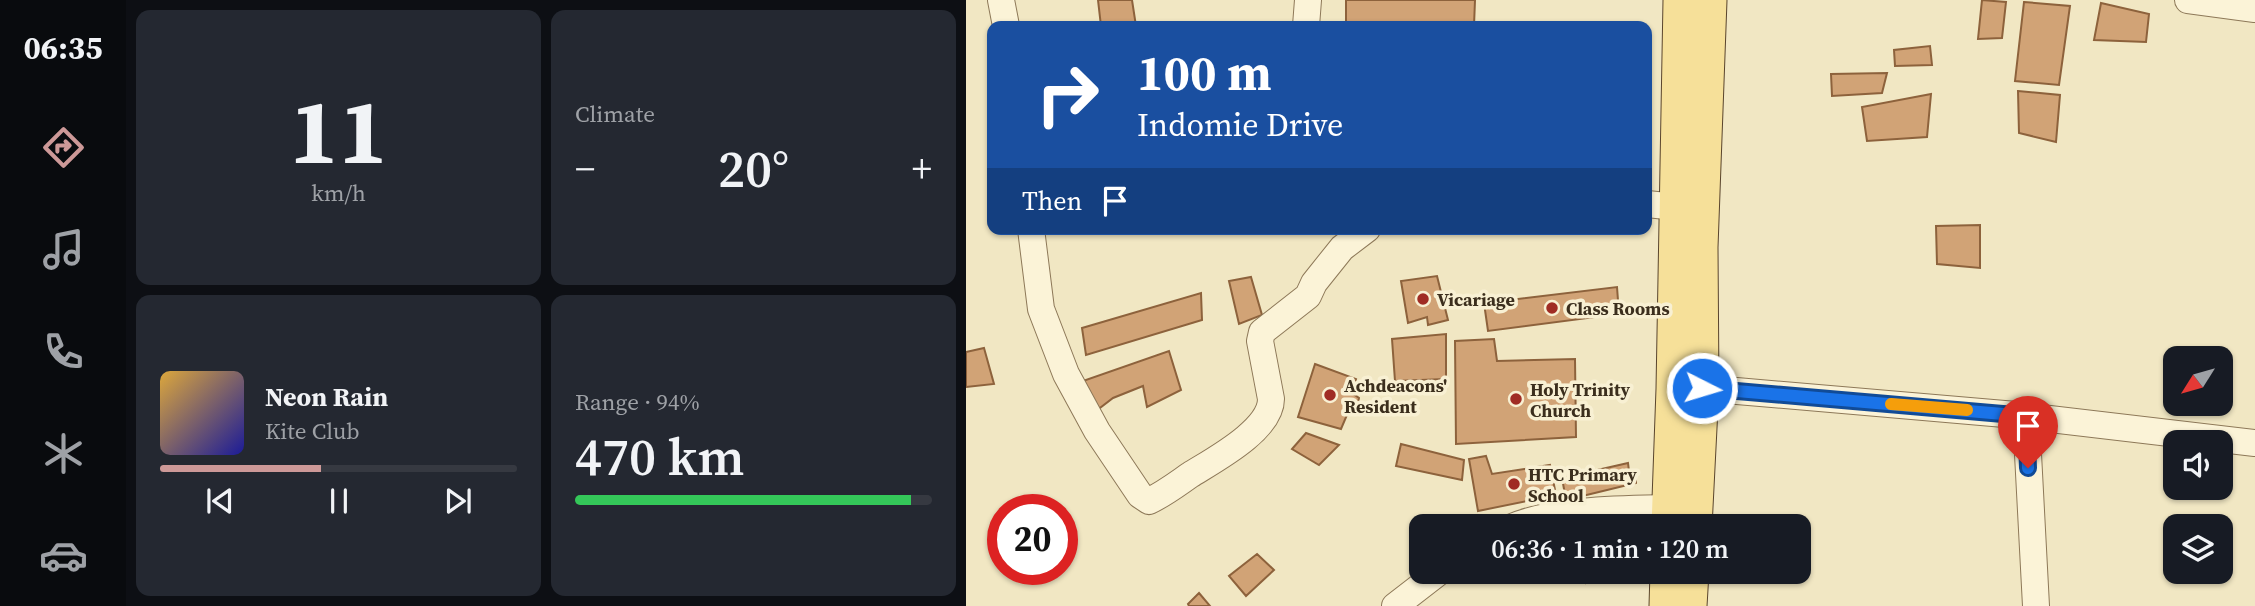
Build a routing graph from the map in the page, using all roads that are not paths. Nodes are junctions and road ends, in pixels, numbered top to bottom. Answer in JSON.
{"nodes":[{"id":1,"x":1001,"y":0,"type":"edge"},
{"id":2,"x":1308,"y":0,"type":"edge"},
{"id":3,"x":1680,"y":0,"type":"edge"},
{"id":4,"x":1710,"y":0,"type":"edge"},
{"id":5,"x":2189,"y":0,"type":"edge"},
{"id":6,"x":2255,"y":9,"type":"edge"},
{"id":7,"x":1005,"y":21,"type":"edge"},
{"id":8,"x":1306,"y":21,"type":"edge"},
{"id":9,"x":1661,"y":206,"type":"edge"},
{"id":10,"x":1032,"y":235,"type":"edge"},
{"id":11,"x":1359,"y":235,"type":"edge"},
{"id":12,"x":1688,"y":388,"type":"junction"},
{"id":13,"x":2026,"y":416,"type":"junction"},
{"id":14,"x":2255,"y":443,"type":"edge"},
{"id":15,"x":1572,"y":514,"type":"edge"},
{"id":16,"x":1637,"y":514,"type":"edge"},
{"id":17,"x":1678,"y":514,"type":"edge"},
{"id":18,"x":1423,"y":584,"type":"edge"},
{"id":19,"x":1667,"y":584,"type":"edge"},
{"id":20,"x":1691,"y":584,"type":"edge"},
{"id":21,"x":1395,"y":606,"type":"edge"},
{"id":22,"x":1666,"y":606,"type":"edge"},
{"id":23,"x":1690,"y":606,"type":"edge"},
{"id":24,"x":2036,"y":606,"type":"edge"}],
"edges":[{"from":1,"to":7,"type":"street"},
{"from":2,"to":8,"type":"street"},
{"from":3,"to":9,"type":"main road"},
{"from":4,"to":12,"type":"main road"},
{"from":5,"to":6,"type":"street"},
{"from":9,"to":12,"type":"main road"},
{"from":10,"to":11,"type":"street"},
{"from":12,"to":13,"type":"street"},
{"from":12,"to":17,"type":"main road"},
{"from":13,"to":14,"type":"street"},
{"from":13,"to":24,"type":"street"},
{"from":15,"to":16,"type":"street"},
{"from":18,"to":21,"type":"street"},
{"from":19,"to":22,"type":"main road"},
{"from":20,"to":23,"type":"main road"}]}
